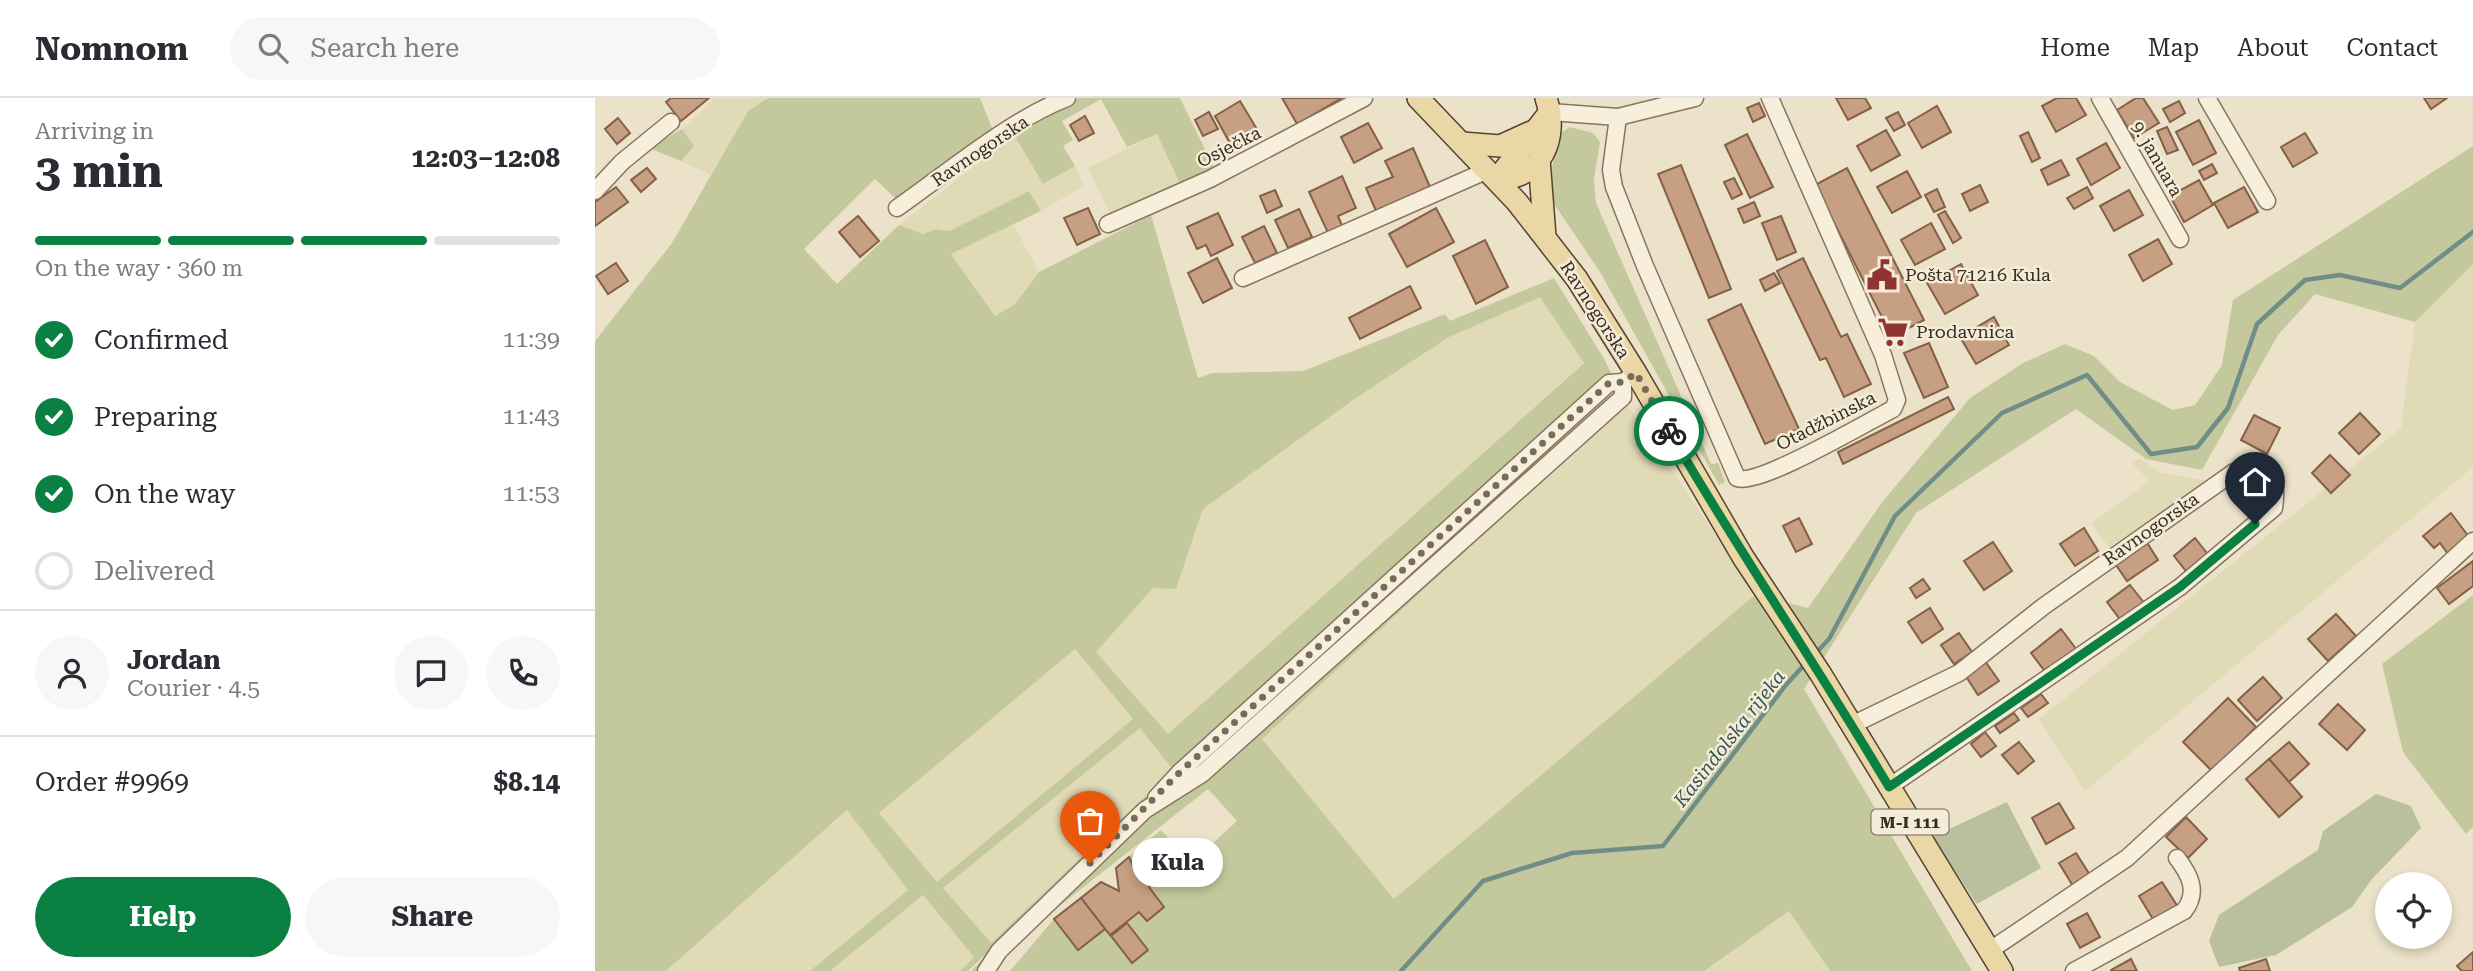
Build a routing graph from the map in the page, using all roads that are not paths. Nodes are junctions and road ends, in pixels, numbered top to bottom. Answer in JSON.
{"nodes":[{"id":1,"x":1067,"y":98,"type":"edge"},
{"id":2,"x":1364,"y":98,"type":"edge"},
{"id":3,"x":1417,"y":98,"type":"edge"},
{"id":4,"x":1695,"y":98,"type":"edge"},
{"id":5,"x":1770,"y":98,"type":"edge"},
{"id":6,"x":2100,"y":98,"type":"edge"},
{"id":7,"x":2207,"y":98,"type":"edge"},
{"id":8,"x":1545,"y":112,"type":"edge"},
{"id":9,"x":1618,"y":117,"type":"junction"},
{"id":10,"x":671,"y":122,"type":"dead end"},
{"id":11,"x":1462,"y":142,"type":"junction"},
{"id":12,"x":1539,"y":159,"type":"junction"},
{"id":13,"x":1492,"y":175,"type":"junction"},
{"id":14,"x":595,"y":191,"type":"edge"},
{"id":15,"x":2267,"y":201,"type":"dead end"},
{"id":16,"x":897,"y":208,"type":"dead end"},
{"id":17,"x":1108,"y":224,"type":"dead end"},
{"id":18,"x":1545,"y":237,"type":"junction"},
{"id":19,"x":2180,"y":239,"type":"dead end"},
{"id":20,"x":1243,"y":278,"type":"dead end"},
{"id":21,"x":1629,"y":377,"type":"junction"},
{"id":22,"x":2473,"y":541,"type":"edge"},
{"id":23,"x":1852,"y":724,"type":"junction"},
{"id":24,"x":1889,"y":787,"type":"junction"},
{"id":25,"x":2177,"y":858,"type":"dead end"},
{"id":26,"x":1989,"y":951,"type":"junction"},
{"id":27,"x":986,"y":971,"type":"edge"},
{"id":28,"x":2001,"y":971,"type":"edge"},
{"id":29,"x":2074,"y":971,"type":"edge"}],
"edges":[{"from":1,"to":16,"type":"street","name":"Ravnogorska"},
{"from":2,"to":17,"type":"street","name":"Osječka"},
{"from":3,"to":11,"type":"main road","name":"Ravnogorska","number":"M-I 111"},
{"from":4,"to":9,"type":"street"},
{"from":5,"to":9,"type":"street","name":"Otadžbinska"},
{"from":6,"to":19,"type":"street","name":"9. januara"},
{"from":7,"to":15,"type":"street"},
{"from":8,"to":9,"type":"street"},
{"from":8,"to":11,"type":"main road"},
{"from":8,"to":12,"type":"main road"},
{"from":8,"to":13,"type":"main road"},
{"from":10,"to":14,"type":"street"},
{"from":11,"to":13,"type":"main road","name":"Ravnogorska","number":"M-I 111"},
{"from":12,"to":13,"type":"main road"},
{"from":12,"to":18,"type":"main road"},
{"from":13,"to":18,"type":"main road","name":"Ravnogorska","number":"M-I 111"},
{"from":13,"to":20,"type":"street"},
{"from":18,"to":21,"type":"main road","name":"Ravnogorska","number":"M-I 111"},
{"from":21,"to":23,"type":"main road","name":"Ravnogorska","number":"M-I 111"},
{"from":21,"to":27,"type":"street"},
{"from":22,"to":26,"type":"street"},
{"from":23,"to":24,"type":"main road","name":"Ravnogorska","number":"M-I 111"},
{"from":23,"to":24,"type":"street","name":"Ravnogorska"},
{"from":24,"to":26,"type":"main road","name":"Ravnogorska","number":"M-I 111"},
{"from":25,"to":29,"type":"street"},
{"from":26,"to":28,"type":"main road","name":"Ravnogorska","number":"M-I 111"}]}
